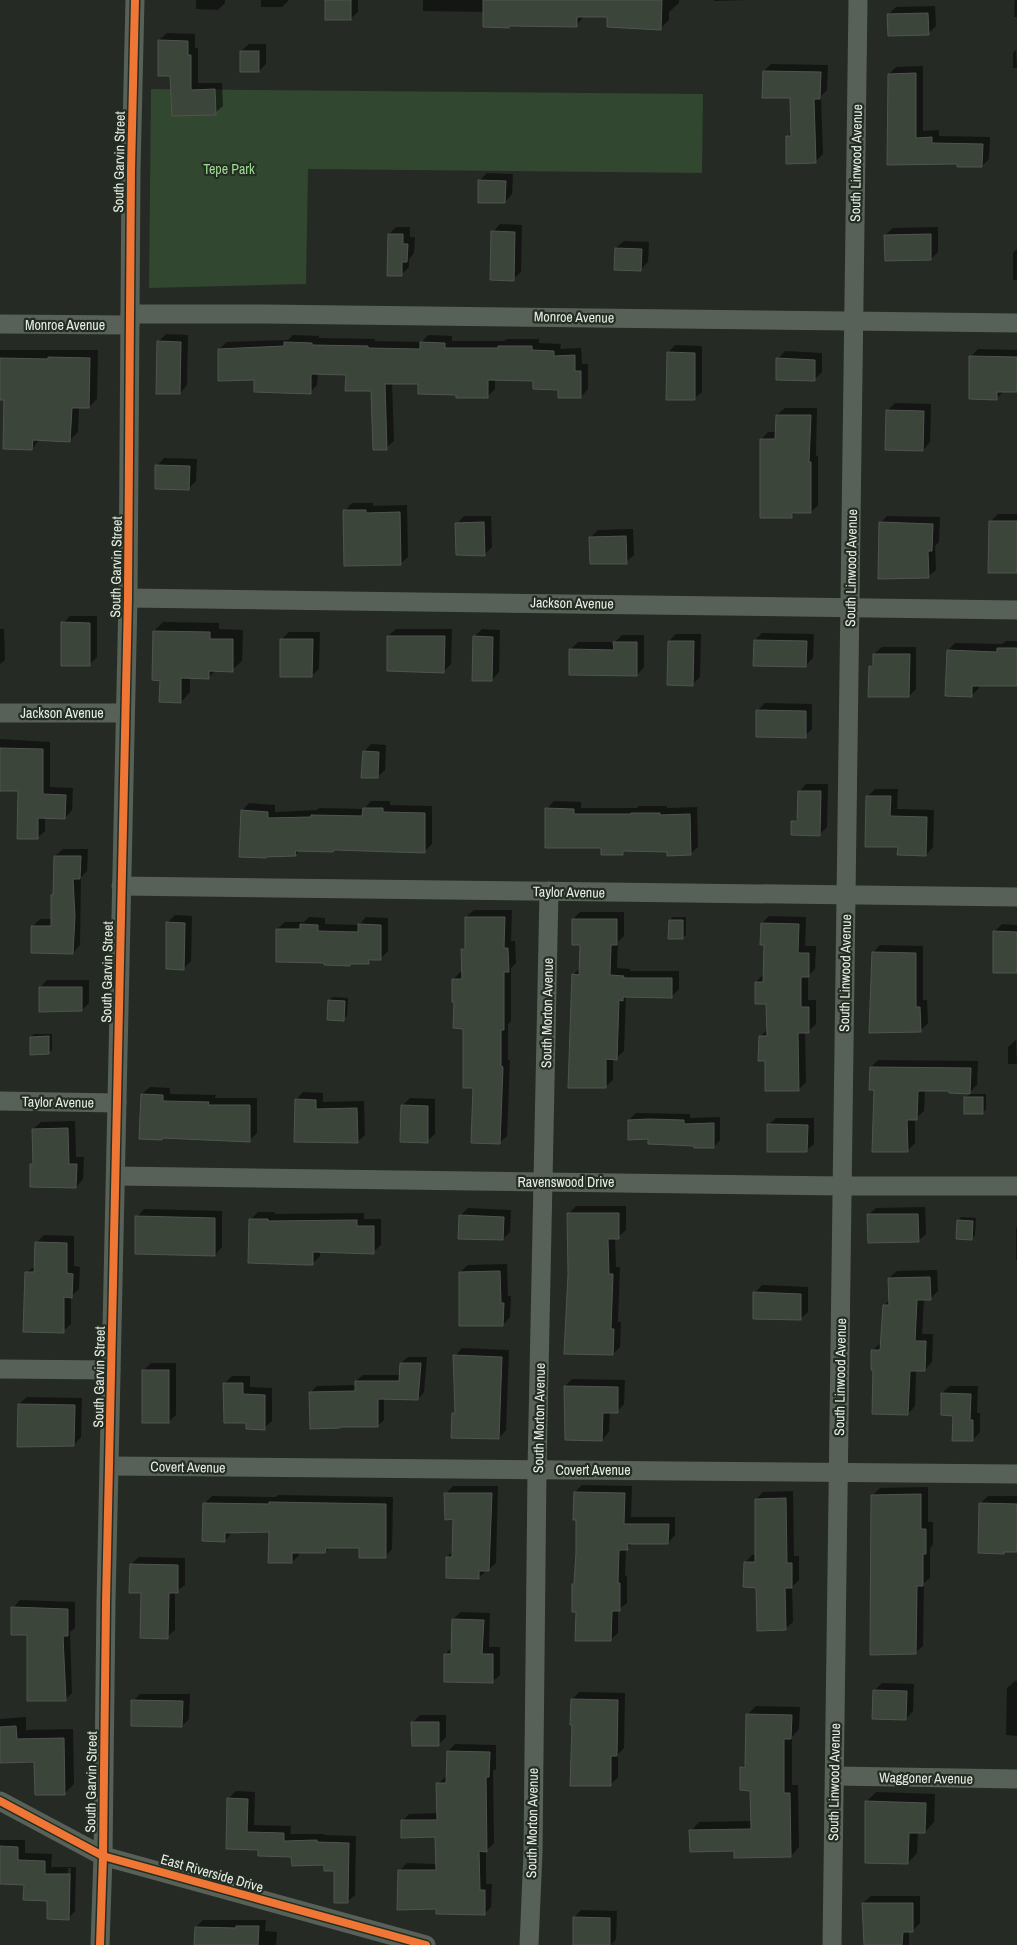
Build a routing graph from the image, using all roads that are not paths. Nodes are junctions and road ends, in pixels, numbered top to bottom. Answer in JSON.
{"nodes":[{"id":1,"x":135,"y":0,"type":"edge"},
{"id":2,"x":858,"y":0,"type":"edge"},
{"id":3,"x":130,"y":319,"type":"junction"},
{"id":4,"x":854,"y":322,"type":"junction"},
{"id":5,"x":1017,"y":323,"type":"edge"},
{"id":6,"x":0,"y":324,"type":"edge"},
{"id":7,"x":128,"y":598,"type":"junction"},
{"id":8,"x":850,"y":608,"type":"junction"},
{"id":9,"x":1017,"y":610,"type":"edge"},
{"id":10,"x":0,"y":712,"type":"edge"},
{"id":11,"x":125,"y":713,"type":"junction"},
{"id":12,"x":121,"y":886,"type":"junction"},
{"id":13,"x":549,"y":891,"type":"junction"},
{"id":14,"x":846,"y":895,"type":"junction"},
{"id":15,"x":1017,"y":897,"type":"edge"},
{"id":16,"x":0,"y":1101,"type":"edge"},
{"id":17,"x":117,"y":1103,"type":"junction"},
{"id":18,"x":116,"y":1176,"type":"junction"},
{"id":19,"x":543,"y":1182,"type":"junction"},
{"id":20,"x":842,"y":1186,"type":"junction"},
{"id":21,"x":1017,"y":1186,"type":"edge"},
{"id":22,"x":0,"y":1369,"type":"edge"},
{"id":23,"x":111,"y":1370,"type":"junction"},
{"id":24,"x":110,"y":1466,"type":"junction"},
{"id":25,"x":537,"y":1470,"type":"junction"},
{"id":26,"x":839,"y":1472,"type":"junction"},
{"id":27,"x":1017,"y":1474,"type":"edge"},
{"id":28,"x":835,"y":1776,"type":"junction"},
{"id":29,"x":1017,"y":1779,"type":"edge"},
{"id":30,"x":0,"y":1802,"type":"edge"},
{"id":31,"x":103,"y":1856,"type":"junction"},
{"id":32,"x":383,"y":1940,"type":"edge"},
{"id":33,"x":100,"y":1945,"type":"edge"},
{"id":34,"x":426,"y":1945,"type":"edge"},
{"id":35,"x":529,"y":1945,"type":"edge"},
{"id":36,"x":832,"y":1945,"type":"edge"}],
"edges":[{"from":1,"to":3,"type":"street","name":"South Garvin Street"},
{"from":2,"to":4,"type":"street","name":"South Linwood Avenue"},
{"from":3,"to":4,"type":"street","name":"Monroe Avenue"},
{"from":3,"to":6,"type":"street","name":"Monroe Avenue"},
{"from":3,"to":7,"type":"street","name":"South Garvin Street"},
{"from":4,"to":5,"type":"street","name":"Monroe Avenue"},
{"from":4,"to":8,"type":"street","name":"South Linwood Avenue"},
{"from":7,"to":8,"type":"street","name":"Jackson Avenue"},
{"from":7,"to":11,"type":"street","name":"South Garvin Street"},
{"from":8,"to":9,"type":"street","name":"Jackson Avenue"},
{"from":8,"to":14,"type":"street","name":"South Linwood Avenue"},
{"from":10,"to":11,"type":"street","name":"Jackson Avenue"},
{"from":11,"to":12,"type":"street","name":"South Garvin Street"},
{"from":12,"to":13,"type":"street","name":"Taylor Avenue"},
{"from":12,"to":17,"type":"street","name":"South Garvin Street"},
{"from":13,"to":14,"type":"street","name":"Taylor Avenue"},
{"from":13,"to":19,"type":"street","name":"South Morton Avenue"},
{"from":14,"to":15,"type":"street","name":"Taylor Avenue"},
{"from":14,"to":20,"type":"street","name":"South Linwood Avenue"},
{"from":16,"to":17,"type":"street","name":"Taylor Avenue"},
{"from":17,"to":18,"type":"street","name":"South Garvin Street"},
{"from":18,"to":19,"type":"street","name":"Ravenswood Drive"},
{"from":18,"to":23,"type":"street","name":"South Garvin Street"},
{"from":19,"to":20,"type":"street","name":"Ravenswood Drive"},
{"from":19,"to":25,"type":"street","name":"South Morton Avenue"},
{"from":20,"to":21,"type":"street","name":"Ravenswood Drive"},
{"from":20,"to":26,"type":"street","name":"South Linwood Avenue"},
{"from":22,"to":23,"type":"street"},
{"from":23,"to":24,"type":"street","name":"South Garvin Street"},
{"from":24,"to":25,"type":"street","name":"Covert Avenue"},
{"from":24,"to":31,"type":"street","name":"South Garvin Street"},
{"from":25,"to":26,"type":"street","name":"Covert Avenue"},
{"from":25,"to":35,"type":"street","name":"South Morton Avenue"},
{"from":26,"to":27,"type":"street","name":"Covert Avenue"},
{"from":26,"to":28,"type":"street","name":"South Linwood Avenue"},
{"from":28,"to":29,"type":"street","name":"Waggoner Avenue"},
{"from":28,"to":36,"type":"street","name":"South Linwood Avenue"},
{"from":30,"to":31,"type":"street","name":"East Riverside Drive"},
{"from":31,"to":32,"type":"street","name":"East Riverside Drive"},
{"from":31,"to":33,"type":"street","name":"South Garvin Street"},
{"from":32,"to":34,"type":"street","name":"East Riverside Drive"}]}
